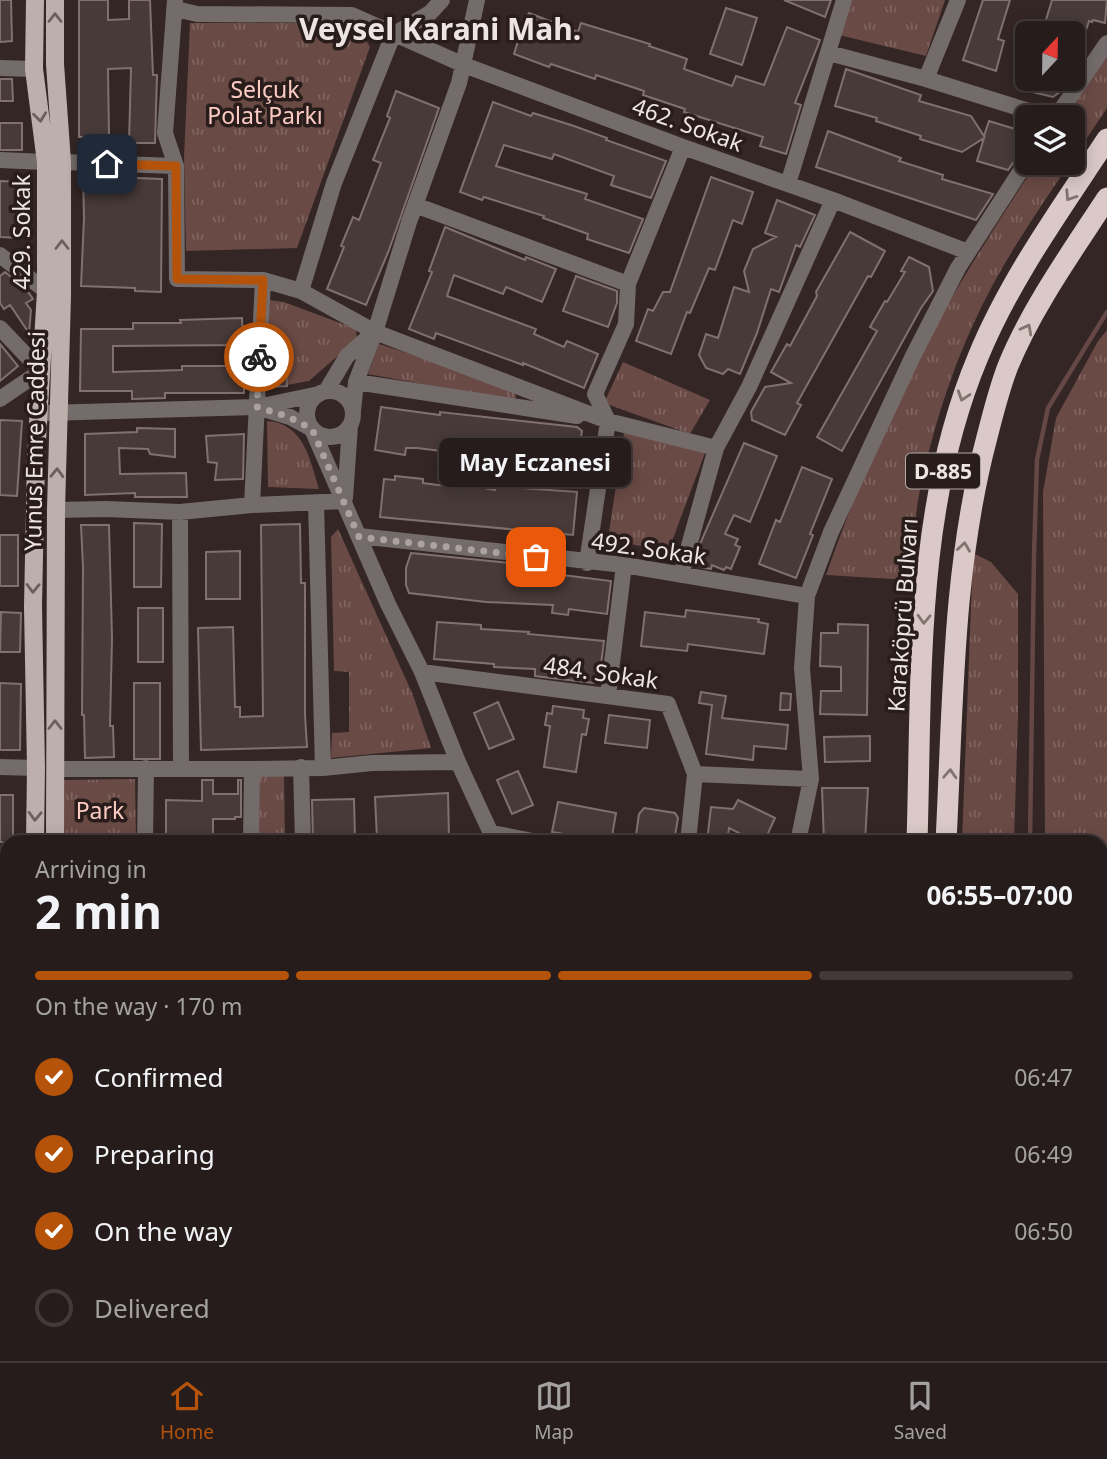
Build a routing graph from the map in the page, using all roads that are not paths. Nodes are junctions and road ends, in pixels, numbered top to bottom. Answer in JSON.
{"nodes":[{"id":1,"x":35,"y":0,"type":"edge"},
{"id":2,"x":55,"y":0,"type":"edge"},
{"id":3,"x":442,"y":0,"type":"edge"},
{"id":4,"x":477,"y":0,"type":"edge"},
{"id":5,"x":844,"y":0,"type":"edge"},
{"id":6,"x":958,"y":0,"type":"edge"},
{"id":7,"x":175,"y":5,"type":"edge"},
{"id":8,"x":353,"y":8,"type":"edge"},
{"id":9,"x":393,"y":35,"type":"junction"},
{"id":10,"x":1107,"y":43,"type":"edge"},
{"id":11,"x":829,"y":53,"type":"junction"},
{"id":12,"x":464,"y":65,"type":"junction"},
{"id":13,"x":0,"y":68,"type":"edge"},
{"id":14,"x":34,"y":68,"type":"junction"},
{"id":15,"x":926,"y":79,"type":"junction"},
{"id":16,"x":1064,"y":105,"type":"edge"},
{"id":17,"x":1015,"y":107,"type":"edge"},
{"id":18,"x":1107,"y":139,"type":"edge"},
{"id":19,"x":683,"y":147,"type":"junction"},
{"id":20,"x":0,"y":160,"type":"edge"},
{"id":21,"x":54,"y":162,"type":"junction"},
{"id":22,"x":176,"y":166,"type":"junction"},
{"id":23,"x":1018,"y":175,"type":"edge"},
{"id":24,"x":788,"y":184,"type":"junction"},
{"id":25,"x":1107,"y":198,"type":"edge"},
{"id":26,"x":833,"y":200,"type":"junction"},
{"id":27,"x":415,"y":205,"type":"junction"},
{"id":28,"x":968,"y":252,"type":"junction"},
{"id":29,"x":0,"y":255,"type":"edge"},
{"id":30,"x":263,"y":280,"type":"junction"},
{"id":31,"x":628,"y":284,"type":"junction"},
{"id":32,"x":46,"y":291,"type":"junction"},
{"id":33,"x":301,"y":291,"type":"junction"},
{"id":34,"x":0,"y":329,"type":"edge"},
{"id":35,"x":375,"y":332,"type":"junction"},
{"id":36,"x":41,"y":371,"type":"junction"},
{"id":37,"x":356,"y":382,"type":"junction"},
{"id":38,"x":322,"y":393,"type":"junction"},
{"id":39,"x":0,"y":399,"type":"edge"},
{"id":40,"x":257,"y":407,"type":"junction"},
{"id":41,"x":49,"y":412,"type":"junction"},
{"id":42,"x":352,"y":419,"type":"junction"},
{"id":43,"x":608,"y":421,"type":"junction"},
{"id":44,"x":312,"y":429,"type":"junction"},
{"id":45,"x":716,"y":449,"type":"junction"},
{"id":46,"x":344,"y":501,"type":"junction"},
{"id":47,"x":316,"y":503,"type":"junction"},
{"id":48,"x":252,"y":505,"type":"junction"},
{"id":49,"x":56,"y":510,"type":"junction"},
{"id":50,"x":180,"y":512,"type":"junction"},
{"id":51,"x":359,"y":537,"type":"junction"},
{"id":52,"x":587,"y":563,"type":"junction"},
{"id":53,"x":624,"y":565,"type":"junction"},
{"id":54,"x":681,"y":575,"type":"junction"},
{"id":55,"x":807,"y":596,"type":"junction"},
{"id":56,"x":422,"y":672,"type":"junction"},
{"id":57,"x":608,"y":695,"type":"junction"},
{"id":58,"x":458,"y":762,"type":"junction"},
{"id":59,"x":0,"y":767,"type":"edge"},
{"id":60,"x":301,"y":767,"type":"junction"},
{"id":61,"x":36,"y":768,"type":"junction"},
{"id":62,"x":146,"y":768,"type":"junction"},
{"id":63,"x":181,"y":768,"type":"junction"},
{"id":64,"x":323,"y":768,"type":"junction"},
{"id":65,"x":55,"y":769,"type":"junction"},
{"id":66,"x":252,"y":769,"type":"junction"},
{"id":67,"x":695,"y":774,"type":"junction"},
{"id":68,"x":811,"y":779,"type":"junction"},
{"id":69,"x":34,"y":835,"type":"edge"},
{"id":70,"x":55,"y":835,"type":"edge"},
{"id":71,"x":145,"y":835,"type":"edge"},
{"id":72,"x":251,"y":835,"type":"edge"},
{"id":73,"x":303,"y":835,"type":"edge"},
{"id":74,"x":492,"y":835,"type":"edge"},
{"id":75,"x":689,"y":835,"type":"edge"},
{"id":76,"x":800,"y":835,"type":"edge"},
{"id":77,"x":917,"y":835,"type":"edge"},
{"id":78,"x":946,"y":835,"type":"edge"}],
"edges":[{"from":1,"to":14,"type":"main road","name":"429. Sokak"},
{"from":21,"to":2,"type":"main road","name":"Yunus Emre Caddesi","one_way":true},
{"from":3,"to":9,"type":"street"},
{"from":4,"to":12,"type":"street"},
{"from":5,"to":11,"type":"street"},
{"from":6,"to":15,"type":"street"},
{"from":7,"to":8,"type":"street","name":"462. Sokak"},
{"from":7,"to":22,"type":"street"},
{"from":8,"to":9,"type":"street","name":"462. Sokak"},
{"from":9,"to":12,"type":"street","name":"462. Sokak"},
{"from":9,"to":33,"type":"street"},
{"from":10,"to":16,"type":"street"},
{"from":11,"to":15,"type":"street"},
{"from":11,"to":24,"type":"street"},
{"from":12,"to":19,"type":"street","name":"462. Sokak"},
{"from":12,"to":27,"type":"street"},
{"from":13,"to":14,"type":"street"},
{"from":14,"to":21,"type":"main road","name":"429. Sokak","one_way":true},
{"from":15,"to":17,"type":"street"},
{"from":18,"to":77,"type":"highway","name":"Karaköprü Bulvarı","number":"D-885","one_way":true},
{"from":19,"to":24,"type":"street","name":"462. Sokak"},
{"from":19,"to":31,"type":"street"},
{"from":20,"to":21,"type":"street"},
{"from":21,"to":22,"type":"street"},
{"from":21,"to":32,"type":"main road","name":"429. Sokak"},
{"from":41,"to":21,"type":"main road","name":"Yunus Emre Caddesi","one_way":true},
{"from":22,"to":30,"type":"street"},
{"from":23,"to":28,"type":"street"},
{"from":24,"to":26,"type":"street","name":"462. Sokak"},
{"from":78,"to":25,"type":"highway","number":"D-885","one_way":true},
{"from":26,"to":28,"type":"street","name":"462. Sokak"},
{"from":26,"to":45,"type":"street"},
{"from":27,"to":31,"type":"street"},
{"from":27,"to":35,"type":"street"},
{"from":28,"to":55,"type":"street"},
{"from":29,"to":32,"type":"street"},
{"from":30,"to":33,"type":"street"},
{"from":30,"to":40,"type":"street"},
{"from":31,"to":43,"type":"street"},
{"from":32,"to":36,"type":"main road","name":"429. Sokak"},
{"from":33,"to":35,"type":"street"},
{"from":34,"to":36,"type":"street"},
{"from":35,"to":37,"type":"street"},
{"from":35,"to":38,"type":"street"},
{"from":35,"to":43,"type":"street"},
{"from":36,"to":39,"type":"street"},
{"from":36,"to":41,"type":"main road","name":"429. Sokak"},
{"from":37,"to":42,"type":"street"},
{"from":37,"to":43,"type":"street"},
{"from":38,"to":40,"type":"street"},
{"from":38,"to":42,"type":"street"},
{"from":38,"to":44,"type":"street"},
{"from":40,"to":41,"type":"street"},
{"from":40,"to":44,"type":"street"},
{"from":40,"to":48,"type":"street"},
{"from":49,"to":41,"type":"main road","name":"Yunus Emre Caddesi","one_way":true},
{"from":41,"to":61,"type":"main road","name":"429. Sokak","one_way":true},
{"from":42,"to":44,"type":"street"},
{"from":42,"to":46,"type":"street"},
{"from":43,"to":45,"type":"street"},
{"from":43,"to":52,"type":"street"},
{"from":44,"to":46,"type":"street"},
{"from":45,"to":54,"type":"street"},
{"from":46,"to":47,"type":"street"},
{"from":46,"to":51,"type":"street"},
{"from":47,"to":48,"type":"street"},
{"from":47,"to":64,"type":"street"},
{"from":48,"to":50,"type":"street"},
{"from":49,"to":50,"type":"street"},
{"from":65,"to":49,"type":"main road","name":"Yunus Emre Caddesi","one_way":true},
{"from":50,"to":63,"type":"street"},
{"from":51,"to":52,"type":"street","name":"492. Sokak"},
{"from":51,"to":56,"type":"street"},
{"from":52,"to":53,"type":"street","name":"492. Sokak"},
{"from":53,"to":54,"type":"street","name":"492. Sokak"},
{"from":53,"to":57,"type":"street"},
{"from":54,"to":55,"type":"street","name":"492. Sokak"},
{"from":55,"to":68,"type":"street"},
{"from":56,"to":57,"type":"street","name":"484. Sokak"},
{"from":56,"to":58,"type":"street"},
{"from":57,"to":67,"type":"street","name":"484. Sokak"},
{"from":58,"to":64,"type":"street"},
{"from":58,"to":74,"type":"street"},
{"from":59,"to":61,"type":"street"},
{"from":60,"to":64,"type":"street"},
{"from":60,"to":66,"type":"street"},
{"from":60,"to":73,"type":"street"},
{"from":61,"to":69,"type":"main road","name":"429. Sokak","one_way":true},
{"from":62,"to":63,"type":"street"},
{"from":62,"to":65,"type":"street"},
{"from":62,"to":71,"type":"street"},
{"from":63,"to":66,"type":"street"},
{"from":65,"to":70,"type":"main road","name":"Yunus Emre Caddesi"},
{"from":66,"to":72,"type":"street"},
{"from":67,"to":68,"type":"street"},
{"from":67,"to":75,"type":"street"},
{"from":68,"to":76,"type":"street"}]}
